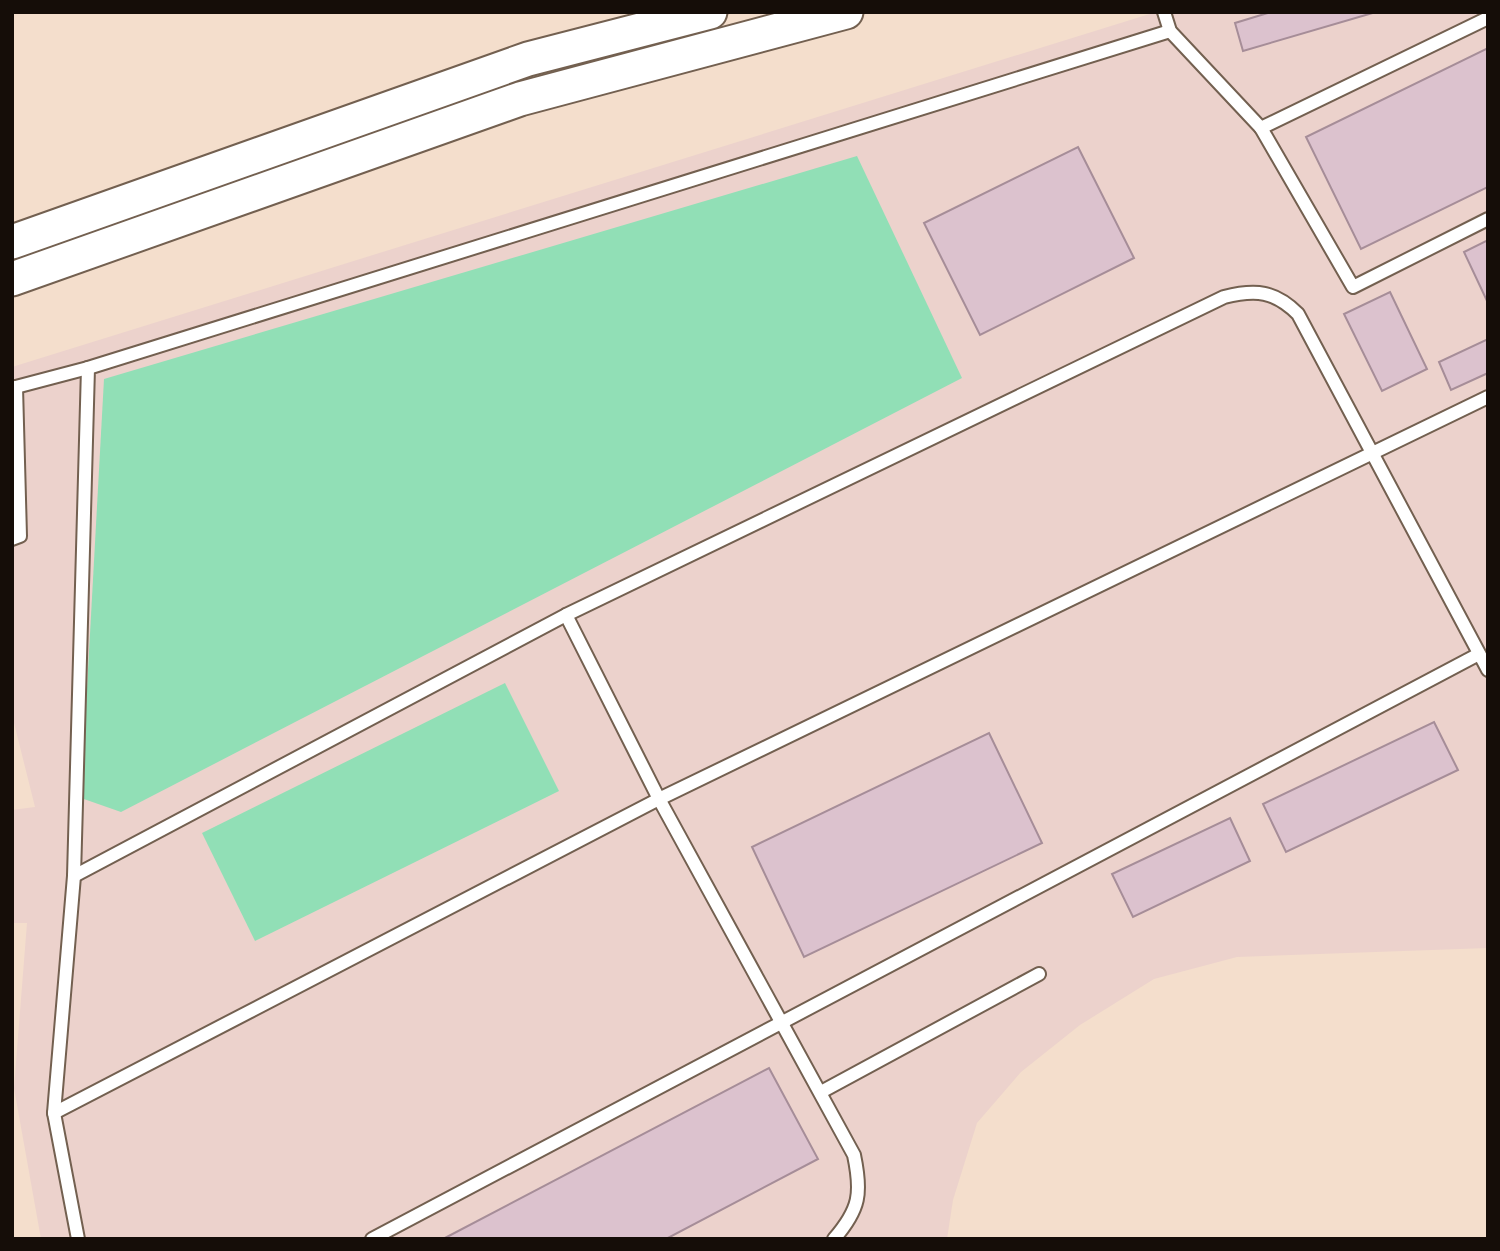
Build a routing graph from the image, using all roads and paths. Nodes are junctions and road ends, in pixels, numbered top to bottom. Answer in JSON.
{"nodes":[{"id":1,"x":710,"y":12,"type":"edge"},
{"id":2,"x":846,"y":12,"type":"edge"},
{"id":3,"x":1164,"y":12,"type":"edge"},
{"id":4,"x":1488,"y":18,"type":"edge"},
{"id":5,"x":1170,"y":30,"type":"junction"},
{"id":6,"x":1261,"y":128,"type":"junction"},
{"id":7,"x":1488,"y":219,"type":"edge"},
{"id":8,"x":12,"y":242,"type":"edge"},
{"id":9,"x":12,"y":279,"type":"edge"},
{"id":10,"x":88,"y":368,"type":"junction"},
{"id":11,"x":14,"y":388,"type":"edge"},
{"id":12,"x":1488,"y":397,"type":"edge"},
{"id":13,"x":1373,"y":454,"type":"junction"},
{"id":14,"x":12,"y":539,"type":"edge"},
{"id":15,"x":566,"y":615,"type":"junction"},
{"id":16,"x":1479,"y":654,"type":"junction"},
{"id":17,"x":1488,"y":670,"type":"edge"},
{"id":18,"x":659,"y":799,"type":"junction"},
{"id":19,"x":74,"y":876,"type":"junction"},
{"id":20,"x":1039,"y":974,"type":"dead end"},
{"id":21,"x":780,"y":1021,"type":"junction"},
{"id":22,"x":821,"y":1091,"type":"junction"},
{"id":23,"x":54,"y":1113,"type":"junction"},
{"id":24,"x":379,"y":1237,"type":"edge"},
{"id":25,"x":78,"y":1239,"type":"edge"},
{"id":26,"x":834,"y":1239,"type":"edge"}],
"edges":[{"from":1,"to":8,"type":"main road"},
{"from":2,"to":9,"type":"main road"},
{"from":3,"to":5,"type":"lane"},
{"from":4,"to":6,"type":"lane"},
{"from":5,"to":6,"type":"lane"},
{"from":5,"to":10,"type":"lane"},
{"from":6,"to":7,"type":"lane"},
{"from":10,"to":11,"type":"lane"},
{"from":10,"to":19,"type":"lane"},
{"from":11,"to":14,"type":"lane"},
{"from":12,"to":13,"type":"lane"},
{"from":13,"to":15,"type":"lane"},
{"from":13,"to":16,"type":"lane"},
{"from":13,"to":18,"type":"lane"},
{"from":15,"to":18,"type":"lane"},
{"from":15,"to":19,"type":"lane"},
{"from":16,"to":17,"type":"lane"},
{"from":16,"to":21,"type":"lane"},
{"from":18,"to":21,"type":"lane"},
{"from":18,"to":23,"type":"lane"},
{"from":19,"to":23,"type":"lane"},
{"from":20,"to":22,"type":"lane"},
{"from":21,"to":22,"type":"lane"},
{"from":21,"to":24,"type":"lane"},
{"from":22,"to":26,"type":"lane"},
{"from":23,"to":25,"type":"lane"}]}
